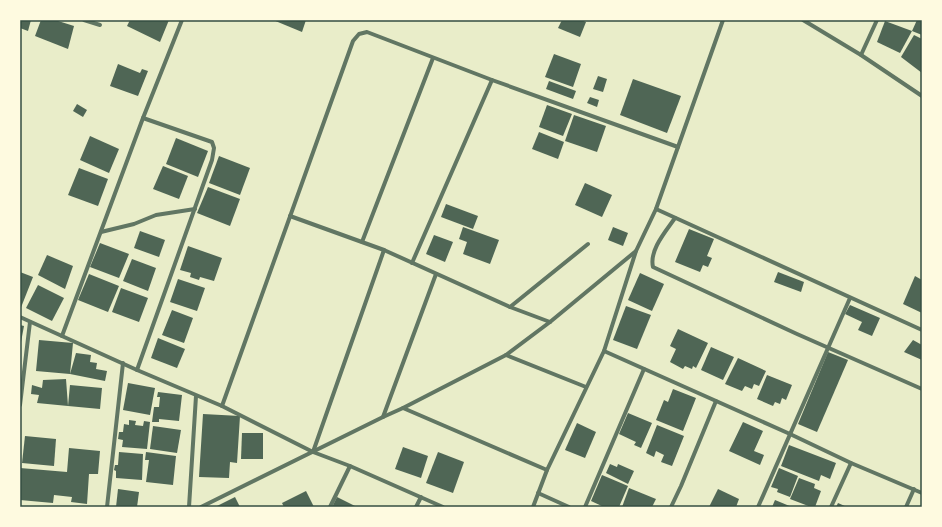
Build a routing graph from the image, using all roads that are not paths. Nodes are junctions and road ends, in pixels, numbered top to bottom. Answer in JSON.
{"nodes":[{"id":1,"x":84,"y":20,"type":"edge"},
{"id":2,"x":182,"y":20,"type":"edge"},
{"id":3,"x":723,"y":20,"type":"edge"},
{"id":4,"x":803,"y":20,"type":"edge"},
{"id":5,"x":877,"y":20,"type":"edge"},
{"id":6,"x":100,"y":25,"type":"dead end"},
{"id":7,"x":861,"y":55,"type":"junction"},
{"id":8,"x":433,"y":58,"type":"junction"},
{"id":9,"x":492,"y":80,"type":"junction"},
{"id":10,"x":922,"y":96,"type":"edge"},
{"id":11,"x":143,"y":118,"type":"junction"},
{"id":12,"x":678,"y":147,"type":"junction"},
{"id":13,"x":195,"y":209,"type":"junction"},
{"id":14,"x":656,"y":209,"type":"junction"},
{"id":15,"x":290,"y":216,"type":"junction"},
{"id":16,"x":676,"y":218,"type":"junction"},
{"id":17,"x":101,"y":232,"type":"junction"},
{"id":18,"x":362,"y":242,"type":"junction"},
{"id":19,"x":588,"y":244,"type":"dead end"},
{"id":20,"x":384,"y":250,"type":"junction"},
{"id":21,"x":636,"y":251,"type":"junction"},
{"id":22,"x":412,"y":263,"type":"junction"},
{"id":23,"x":436,"y":274,"type":"junction"},
{"id":24,"x":850,"y":298,"type":"junction"},
{"id":25,"x":510,"y":307,"type":"junction"},
{"id":26,"x":20,"y":317,"type":"edge"},
{"id":27,"x":30,"y":322,"type":"junction"},
{"id":28,"x":550,"y":322,"type":"junction"},
{"id":29,"x":922,"y":330,"type":"edge"},
{"id":30,"x":62,"y":336,"type":"junction"},
{"id":31,"x":828,"y":347,"type":"junction"},
{"id":32,"x":604,"y":350,"type":"junction"},
{"id":33,"x":506,"y":355,"type":"junction"},
{"id":34,"x":123,"y":364,"type":"junction"},
{"id":35,"x":644,"y":368,"type":"junction"},
{"id":36,"x":137,"y":370,"type":"junction"},
{"id":37,"x":586,"y":387,"type":"junction"},
{"id":38,"x":922,"y":389,"type":"edge"},
{"id":39,"x":196,"y":396,"type":"junction"},
{"id":40,"x":716,"y":401,"type":"junction"},
{"id":41,"x":20,"y":405,"type":"edge"},
{"id":42,"x":222,"y":406,"type":"junction"},
{"id":43,"x":403,"y":408,"type":"junction"},
{"id":44,"x":382,"y":417,"type":"junction"},
{"id":45,"x":790,"y":434,"type":"junction"},
{"id":46,"x":313,"y":452,"type":"junction"},
{"id":47,"x":851,"y":463,"type":"junction"},
{"id":48,"x":350,"y":466,"type":"junction"},
{"id":49,"x":546,"y":470,"type":"junction"},
{"id":50,"x":914,"y":489,"type":"junction"},
{"id":51,"x":922,"y":492,"type":"edge"},
{"id":52,"x":538,"y":493,"type":"junction"},
{"id":53,"x":421,"y":497,"type":"junction"},
{"id":54,"x":107,"y":507,"type":"edge"},
{"id":55,"x":189,"y":507,"type":"edge"},
{"id":56,"x":202,"y":507,"type":"edge"},
{"id":57,"x":330,"y":507,"type":"edge"},
{"id":58,"x":416,"y":507,"type":"edge"},
{"id":59,"x":443,"y":507,"type":"edge"},
{"id":60,"x":532,"y":507,"type":"edge"},
{"id":61,"x":569,"y":507,"type":"edge"},
{"id":62,"x":585,"y":507,"type":"edge"},
{"id":63,"x":671,"y":507,"type":"edge"},
{"id":64,"x":758,"y":507,"type":"edge"},
{"id":65,"x":831,"y":507,"type":"edge"},
{"id":66,"x":906,"y":507,"type":"edge"}],
"edges":[{"from":1,"to":6,"type":"street"},
{"from":2,"to":11,"type":"street"},
{"from":3,"to":12,"type":"street"},
{"from":4,"to":7,"type":"street"},
{"from":5,"to":7,"type":"street"},
{"from":7,"to":10,"type":"street"},
{"from":8,"to":9,"type":"street"},
{"from":8,"to":15,"type":"street"},
{"from":8,"to":18,"type":"street"},
{"from":9,"to":12,"type":"street"},
{"from":9,"to":22,"type":"street"},
{"from":11,"to":13,"type":"street"},
{"from":11,"to":17,"type":"street"},
{"from":12,"to":14,"type":"street"},
{"from":13,"to":17,"type":"street"},
{"from":13,"to":36,"type":"street"},
{"from":14,"to":16,"type":"street"},
{"from":14,"to":21,"type":"street"},
{"from":15,"to":18,"type":"street"},
{"from":15,"to":42,"type":"street"},
{"from":16,"to":24,"type":"street"},
{"from":16,"to":31,"type":"street"},
{"from":17,"to":30,"type":"street"},
{"from":18,"to":20,"type":"street"},
{"from":19,"to":25,"type":"street"},
{"from":20,"to":22,"type":"street"},
{"from":20,"to":46,"type":"street"},
{"from":21,"to":28,"type":"street"},
{"from":21,"to":32,"type":"street"},
{"from":22,"to":23,"type":"street"},
{"from":23,"to":25,"type":"street"},
{"from":23,"to":44,"type":"street"},
{"from":24,"to":29,"type":"street"},
{"from":24,"to":31,"type":"street"},
{"from":25,"to":28,"type":"street"},
{"from":26,"to":27,"type":"street"},
{"from":27,"to":30,"type":"street"},
{"from":27,"to":41,"type":"street"},
{"from":28,"to":33,"type":"street"},
{"from":30,"to":34,"type":"street"},
{"from":31,"to":38,"type":"street"},
{"from":31,"to":45,"type":"street"},
{"from":32,"to":35,"type":"street"},
{"from":32,"to":37,"type":"street"},
{"from":33,"to":37,"type":"street"},
{"from":33,"to":43,"type":"street"},
{"from":34,"to":36,"type":"street"},
{"from":34,"to":54,"type":"street"},
{"from":35,"to":40,"type":"street"},
{"from":35,"to":62,"type":"street"},
{"from":36,"to":39,"type":"street"},
{"from":37,"to":49,"type":"street"},
{"from":39,"to":42,"type":"street"},
{"from":39,"to":55,"type":"street"},
{"from":40,"to":45,"type":"street"},
{"from":40,"to":63,"type":"street"},
{"from":42,"to":46,"type":"street"},
{"from":43,"to":44,"type":"street"},
{"from":43,"to":49,"type":"street"},
{"from":44,"to":46,"type":"street"},
{"from":45,"to":47,"type":"street"},
{"from":45,"to":64,"type":"street"},
{"from":46,"to":48,"type":"street"},
{"from":46,"to":56,"type":"street"},
{"from":47,"to":50,"type":"street"},
{"from":47,"to":65,"type":"street"},
{"from":48,"to":53,"type":"street"},
{"from":48,"to":57,"type":"street"},
{"from":49,"to":52,"type":"street"},
{"from":50,"to":51,"type":"street"},
{"from":50,"to":66,"type":"street"},
{"from":52,"to":60,"type":"street"},
{"from":52,"to":61,"type":"street"},
{"from":53,"to":58,"type":"street"},
{"from":53,"to":59,"type":"street"}]}
